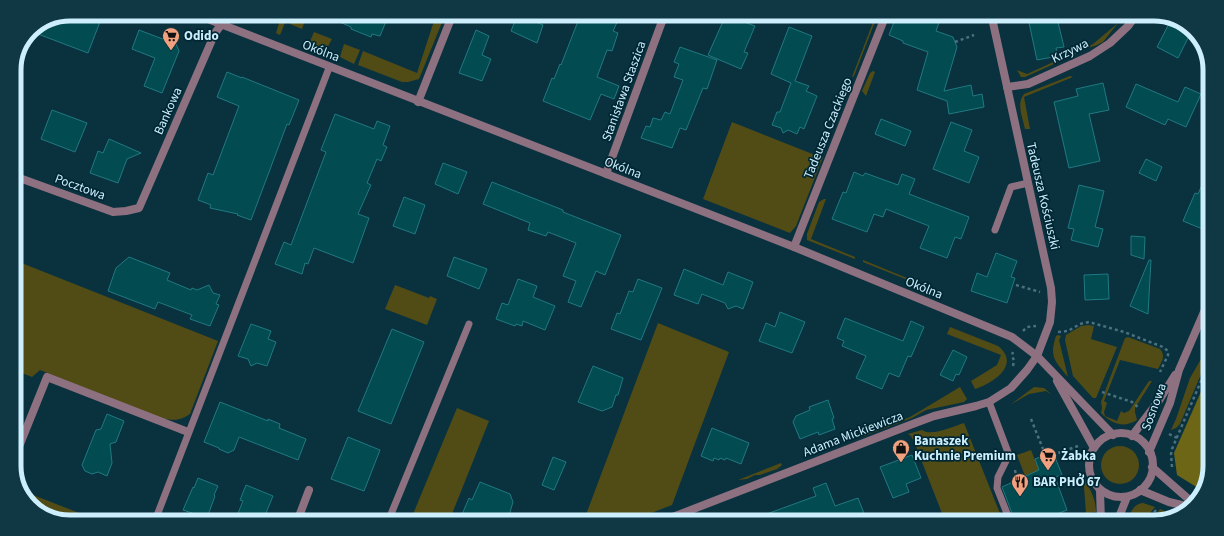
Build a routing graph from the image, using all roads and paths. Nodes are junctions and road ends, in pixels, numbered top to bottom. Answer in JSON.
{"nodes":[{"id":1,"x":211,"y":21,"type":"edge"},
{"id":2,"x":223,"y":21,"type":"edge"},
{"id":3,"x":450,"y":21,"type":"edge"},
{"id":4,"x":662,"y":21,"type":"edge"},
{"id":5,"x":883,"y":21,"type":"edge"},
{"id":6,"x":993,"y":21,"type":"edge"},
{"id":7,"x":1132,"y":21,"type":"edge"},
{"id":8,"x":221,"y":25,"type":"junction"},
{"id":9,"x":974,"y":35,"type":"dead end"},
{"id":10,"x":955,"y":42,"type":"dead end"},
{"id":11,"x":329,"y":68,"type":"junction"},
{"id":12,"x":1007,"y":87,"type":"junction"},
{"id":13,"x":418,"y":102,"type":"junction"},
{"id":14,"x":606,"y":174,"type":"junction"},
{"id":15,"x":21,"y":179,"type":"edge"},
{"id":16,"x":1028,"y":183,"type":"junction"},
{"id":17,"x":139,"y":208,"type":"joint"},
{"id":18,"x":995,"y":230,"type":"dead end"},
{"id":19,"x":794,"y":247,"type":"junction"},
{"id":20,"x":1016,"y":285,"type":"dead end"},
{"id":21,"x":1041,"y":292,"type":"dead end"},
{"id":22,"x":1203,"y":316,"type":"edge"},
{"id":23,"x":469,"y":324,"type":"dead end"},
{"id":24,"x":1038,"y":326,"type":"dead end"},
{"id":25,"x":1022,"y":332,"type":"dead end"},
{"id":26,"x":1057,"y":332,"type":"dead end"},
{"id":27,"x":1012,"y":355,"type":"dead end"},
{"id":28,"x":1037,"y":356,"type":"junction"},
{"id":29,"x":1179,"y":370,"type":"junction"},
{"id":30,"x":1011,"y":372,"type":"dead end"},
{"id":31,"x":1053,"y":373,"type":"junction"},
{"id":32,"x":1158,"y":376,"type":"dead end"},
{"id":33,"x":1203,"y":377,"type":"edge"},
{"id":34,"x":1102,"y":392,"type":"dead end"},
{"id":35,"x":989,"y":402,"type":"junction"},
{"id":36,"x":1143,"y":402,"type":"dead end"},
{"id":37,"x":1139,"y":408,"type":"junction"},
{"id":38,"x":1143,"y":411,"type":"dead end"},
{"id":39,"x":1137,"y":412,"type":"dead end"},
{"id":40,"x":1030,"y":419,"type":"dead end"},
{"id":41,"x":188,"y":432,"type":"junction"},
{"id":42,"x":1113,"y":434,"type":"junction"},
{"id":43,"x":1132,"y":436,"type":"junction"},
{"id":44,"x":21,"y":442,"type":"edge"},
{"id":45,"x":1078,"y":446,"type":"dead end"},
{"id":46,"x":1094,"y":448,"type":"junction"},
{"id":47,"x":1149,"y":452,"type":"junction"},
{"id":48,"x":1152,"y":467,"type":"junction"},
{"id":49,"x":1173,"y":472,"type":"dead end"},
{"id":50,"x":309,"y":490,"type":"dead end"},
{"id":51,"x":1100,"y":490,"type":"junction"},
{"id":52,"x":1140,"y":490,"type":"junction"},
{"id":53,"x":1127,"y":497,"type":"junction"},
{"id":54,"x":1189,"y":500,"type":"edge"},
{"id":55,"x":1183,"y":505,"type":"edge"},
{"id":56,"x":1158,"y":506,"type":"dead end"},
{"id":57,"x":157,"y":515,"type":"edge"},
{"id":58,"x":300,"y":515,"type":"edge"},
{"id":59,"x":391,"y":515,"type":"edge"},
{"id":60,"x":678,"y":515,"type":"edge"},
{"id":61,"x":1008,"y":515,"type":"edge"},
{"id":62,"x":1101,"y":515,"type":"edge"},
{"id":63,"x":1120,"y":515,"type":"edge"},
{"id":64,"x":1152,"y":515,"type":"edge"}],
"edges":[{"from":1,"to":8,"type":"street","name":"Okólna"},
{"from":2,"to":8,"type":"street","name":"Bankowa"},
{"from":3,"to":13,"type":"street"},
{"from":4,"to":14,"type":"street","name":"Stanisława Staszica"},
{"from":5,"to":19,"type":"street","name":"Tadeusza Czackiego"},
{"from":6,"to":12,"type":"street","name":"Tadeusza Kościuszki"},
{"from":7,"to":12,"type":"street","name":"Krzywa"},
{"from":8,"to":11,"type":"street","name":"Okólna"},
{"from":8,"to":17,"type":"street","name":"Bankowa"},
{"from":9,"to":10,"type":"path"},
{"from":11,"to":13,"type":"street","name":"Okólna"},
{"from":11,"to":41,"type":"lane"},
{"from":12,"to":16,"type":"street","name":"Tadeusza Kościuszki"},
{"from":13,"to":14,"type":"street","name":"Okólna"},
{"from":14,"to":19,"type":"street","name":"Okólna"},
{"from":15,"to":17,"type":"street","name":"Pocztowa"},
{"from":16,"to":18,"type":"lane"},
{"from":16,"to":28,"type":"street","name":"Tadeusza Kościuszki"},
{"from":19,"to":28,"type":"street","name":"Okólna"},
{"from":20,"to":21,"type":"path"},
{"from":22,"to":29,"type":"street","name":"Sosnowa"},
{"from":23,"to":59,"type":"lane"},
{"from":24,"to":25,"type":"path"},
{"from":26,"to":32,"type":"path"},
{"from":27,"to":30,"type":"path"},
{"from":28,"to":31,"type":"street"},
{"from":28,"to":35,"type":"street","name":"Adama Mickiewicza"},
{"from":29,"to":43,"type":"street","name":"Sosnowa"},
{"from":29,"to":47,"type":"street","name":"Sosnowa"},
{"from":31,"to":42,"type":"street"},
{"from":31,"to":46,"type":"street"},
{"from":33,"to":49,"type":"path"},
{"from":34,"to":37,"type":"path"},
{"from":35,"to":60,"type":"street","name":"Adama Mickiewicza"},
{"from":35,"to":61,"type":"lane"},
{"from":36,"to":37,"type":"path"},
{"from":37,"to":38,"type":"path"},
{"from":37,"to":39,"type":"path"},
{"from":40,"to":45,"type":"path"},
{"from":41,"to":44,"type":"street"},
{"from":41,"to":57,"type":"lane"},
{"from":42,"to":43,"type":"street"},
{"from":42,"to":46,"type":"street"},
{"from":43,"to":47,"type":"street"},
{"from":46,"to":51,"type":"street"},
{"from":47,"to":48,"type":"street"},
{"from":48,"to":52,"type":"street"},
{"from":48,"to":54,"type":"street"},
{"from":50,"to":58,"type":"street"},
{"from":51,"to":53,"type":"street"},
{"from":51,"to":62,"type":"street"},
{"from":52,"to":53,"type":"street"},
{"from":52,"to":55,"type":"street"},
{"from":53,"to":63,"type":"street"},
{"from":56,"to":64,"type":"path"}]}
